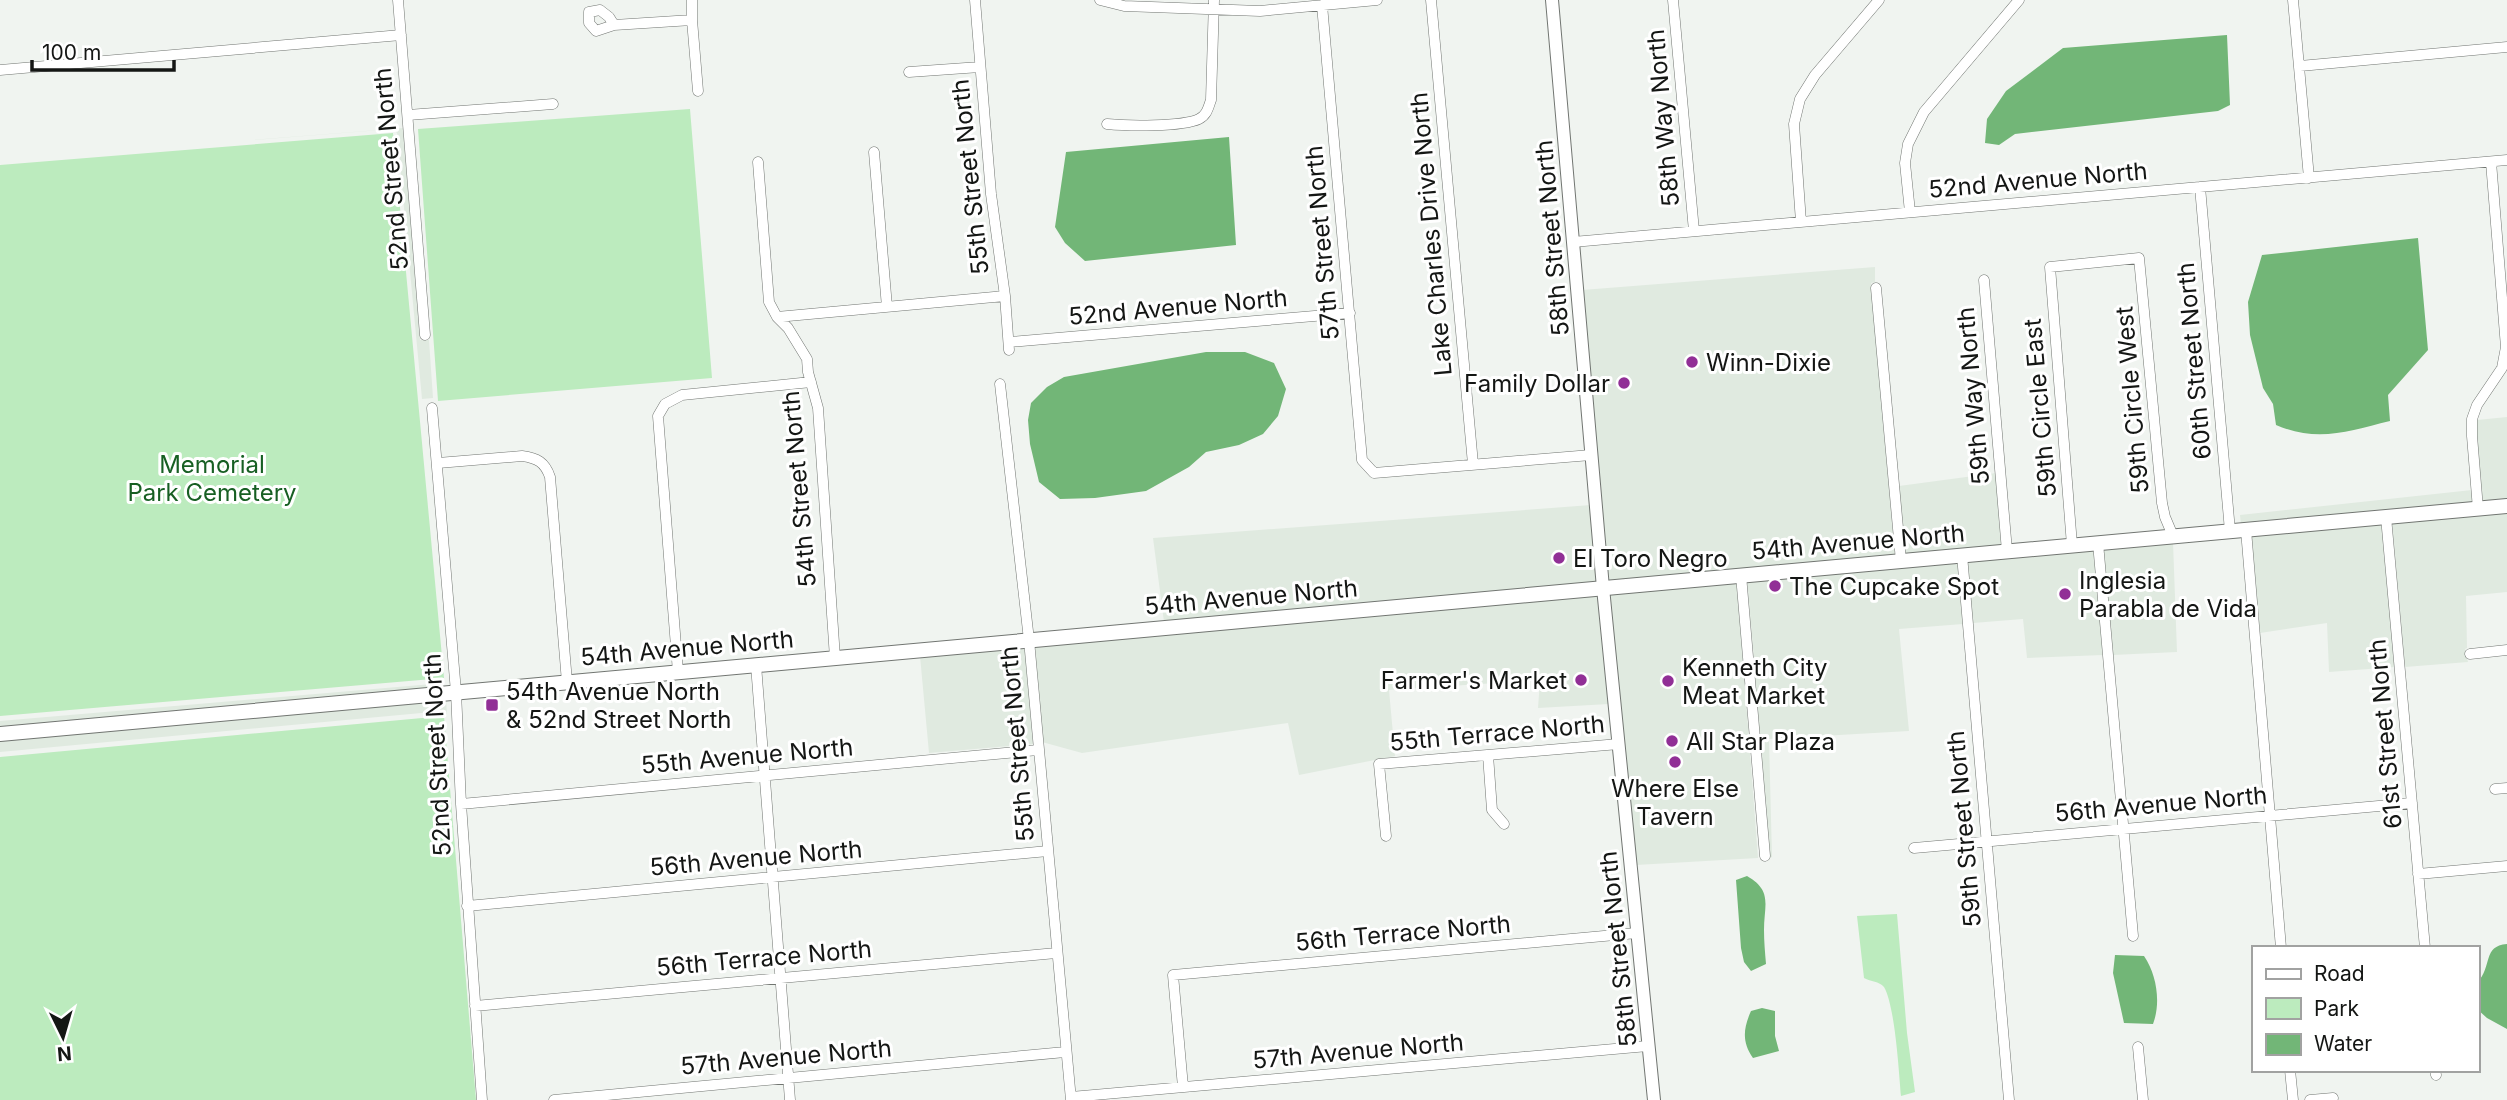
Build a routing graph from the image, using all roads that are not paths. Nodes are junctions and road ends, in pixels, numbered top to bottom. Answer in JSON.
{"nodes":[{"id":1,"x":398,"y":0,"type":"edge"},
{"id":2,"x":692,"y":0,"type":"edge"},
{"id":3,"x":975,"y":0,"type":"edge"},
{"id":4,"x":1100,"y":0,"type":"edge"},
{"id":5,"x":1377,"y":0,"type":"edge"},
{"id":6,"x":1431,"y":0,"type":"edge"},
{"id":7,"x":1552,"y":0,"type":"edge"},
{"id":8,"x":1674,"y":0,"type":"edge"},
{"id":9,"x":1879,"y":0,"type":"edge"},
{"id":10,"x":2018,"y":0,"type":"edge"},
{"id":11,"x":2293,"y":0,"type":"edge"},
{"id":12,"x":1214,"y":5,"type":"edge"},
{"id":13,"x":1322,"y":5,"type":"junction"},
{"id":14,"x":691,"y":20,"type":"junction"},
{"id":15,"x":614,"y":25,"type":"dead end"},
{"id":16,"x":401,"y":35,"type":"junction"},
{"id":17,"x":2507,"y":47,"type":"edge"},
{"id":18,"x":2300,"y":66,"type":"junction"},
{"id":19,"x":980,"y":67,"type":"junction"},
{"id":20,"x":0,"y":70,"type":"edge"},
{"id":21,"x":909,"y":72,"type":"dead end"},
{"id":22,"x":698,"y":91,"type":"dead end"},
{"id":23,"x":553,"y":104,"type":"dead end"},
{"id":24,"x":408,"y":115,"type":"junction"},
{"id":25,"x":1107,"y":124,"type":"dead end"},
{"id":26,"x":874,"y":152,"type":"dead end"},
{"id":27,"x":2507,"y":160,"type":"edge"},
{"id":28,"x":758,"y":162,"type":"dead end"},
{"id":29,"x":2491,"y":162,"type":"junction"},
{"id":30,"x":2309,"y":177,"type":"junction"},
{"id":31,"x":2200,"y":187,"type":"junction"},
{"id":32,"x":1910,"y":212,"type":"junction"},
{"id":33,"x":1801,"y":222,"type":"junction"},
{"id":34,"x":1694,"y":231,"type":"junction"},
{"id":35,"x":1573,"y":242,"type":"junction"},
{"id":36,"x":2139,"y":258,"type":"joint"},
{"id":37,"x":1984,"y":280,"type":"dead end"},
{"id":38,"x":1876,"y":288,"type":"dead end"},
{"id":39,"x":1004,"y":296,"type":"junction"},
{"id":40,"x":887,"y":307,"type":"junction"},
{"id":41,"x":1350,"y":313,"type":"junction"},
{"id":42,"x":777,"y":317,"type":"junction"},
{"id":43,"x":425,"y":335,"type":"dead end"},
{"id":44,"x":1009,"y":346,"type":"joint"},
{"id":45,"x":811,"y":382,"type":"junction"},
{"id":46,"x":1000,"y":384,"type":"dead end"},
{"id":47,"x":432,"y":408,"type":"dead end"},
{"id":48,"x":1591,"y":455,"type":"junction"},
{"id":49,"x":438,"y":463,"type":"junction"},
{"id":50,"x":1473,"y":464,"type":"junction"},
{"id":51,"x":2507,"y":506,"type":"edge"},
{"id":52,"x":2479,"y":509,"type":"junction"},
{"id":53,"x":2386,"y":517,"type":"junction"},
{"id":54,"x":2246,"y":530,"type":"junction"},
{"id":55,"x":2230,"y":531,"type":"junction"},
{"id":56,"x":2173,"y":536,"type":"junction"},
{"id":57,"x":2098,"y":543,"type":"junction"},
{"id":58,"x":2072,"y":545,"type":"junction"},
{"id":59,"x":2007,"y":551,"type":"junction"},
{"id":60,"x":1962,"y":555,"type":"junction"},
{"id":61,"x":1900,"y":561,"type":"junction"},
{"id":62,"x":1741,"y":575,"type":"junction"},
{"id":63,"x":1603,"y":588,"type":"junction"},
{"id":64,"x":1029,"y":640,"type":"junction"},
{"id":65,"x":2507,"y":650,"type":"edge"},
{"id":66,"x":2470,"y":654,"type":"dead end"},
{"id":67,"x":835,"y":658,"type":"junction"},
{"id":68,"x":756,"y":665,"type":"junction"},
{"id":69,"x":678,"y":672,"type":"junction"},
{"id":70,"x":567,"y":682,"type":"junction"},
{"id":71,"x":456,"y":692,"type":"junction"},
{"id":72,"x":0,"y":734,"type":"edge"},
{"id":73,"x":1619,"y":744,"type":"junction"},
{"id":74,"x":1038,"y":750,"type":"junction"},
{"id":75,"x":1488,"y":755,"type":"junction"},
{"id":76,"x":765,"y":776,"type":"junction"},
{"id":77,"x":2507,"y":788,"type":"edge"},
{"id":78,"x":2495,"y":789,"type":"dead end"},
{"id":79,"x":2412,"y":803,"type":"junction"},
{"id":80,"x":461,"y":804,"type":"junction"},
{"id":81,"x":2272,"y":815,"type":"junction"},
{"id":82,"x":1504,"y":824,"type":"dead end"},
{"id":83,"x":2124,"y":829,"type":"junction"},
{"id":84,"x":1385,"y":836,"type":"dead end"},
{"id":85,"x":1986,"y":841,"type":"junction"},
{"id":86,"x":1914,"y":848,"type":"dead end"},
{"id":87,"x":1048,"y":851,"type":"junction"},
{"id":88,"x":1765,"y":856,"type":"dead end"},
{"id":89,"x":2507,"y":866,"type":"edge"},
{"id":90,"x":2418,"y":874,"type":"junction"},
{"id":91,"x":773,"y":878,"type":"junction"},
{"id":92,"x":467,"y":906,"type":"junction"},
{"id":93,"x":1637,"y":933,"type":"junction"},
{"id":94,"x":2133,"y":936,"type":"dead end"},
{"id":95,"x":2281,"y":946,"type":"edge"},
{"id":96,"x":2425,"y":946,"type":"edge"},
{"id":97,"x":1056,"y":953,"type":"junction"},
{"id":98,"x":781,"y":977,"type":"junction"},
{"id":99,"x":475,"y":1006,"type":"junction"},
{"id":100,"x":1648,"y":1046,"type":"junction"},
{"id":101,"x":2138,"y":1047,"type":"dead end"},
{"id":102,"x":1065,"y":1052,"type":"junction"},
{"id":103,"x":2290,"y":1072,"type":"edge"},
{"id":104,"x":789,"y":1078,"type":"junction"},
{"id":105,"x":1183,"y":1087,"type":"junction"},
{"id":106,"x":2333,"y":1098,"type":"dead end"},
{"id":107,"x":1071,"y":1099,"type":"edge"},
{"id":108,"x":482,"y":1100,"type":"edge"},
{"id":109,"x":554,"y":1100,"type":"edge"},
{"id":110,"x":790,"y":1100,"type":"edge"},
{"id":111,"x":1654,"y":1100,"type":"edge"},
{"id":112,"x":2009,"y":1100,"type":"edge"},
{"id":113,"x":2143,"y":1100,"type":"edge"},
{"id":114,"x":2293,"y":1100,"type":"edge"},
{"id":115,"x":2310,"y":1100,"type":"edge"}],
"edges":[{"from":1,"to":16,"type":"street","name":"52nd Street North"},
{"from":2,"to":14,"type":"street"},
{"from":3,"to":19,"type":"street","name":"55th Street North"},
{"from":4,"to":12,"type":"street"},
{"from":5,"to":13,"type":"street"},
{"from":6,"to":50,"type":"street","name":"Lake Charles Drive North"},
{"from":7,"to":35,"type":"street","name":"58th Street North"},
{"from":8,"to":34,"type":"street","name":"58th Way North"},
{"from":9,"to":33,"type":"street"},
{"from":10,"to":32,"type":"street"},
{"from":11,"to":18,"type":"street"},
{"from":12,"to":13,"type":"street"},
{"from":12,"to":25,"type":"street"},
{"from":13,"to":41,"type":"street","name":"57th Street North"},
{"from":14,"to":15,"type":"street"},
{"from":14,"to":22,"type":"street"},
{"from":16,"to":20,"type":"street"},
{"from":16,"to":24,"type":"street","name":"52nd Street North"},
{"from":17,"to":18,"type":"street"},
{"from":18,"to":30,"type":"street"},
{"from":19,"to":21,"type":"street"},
{"from":19,"to":39,"type":"street","name":"55th Street North"},
{"from":23,"to":24,"type":"street"},
{"from":24,"to":43,"type":"street","name":"52nd Street North"},
{"from":26,"to":40,"type":"street"},
{"from":27,"to":29,"type":"street","name":"52nd Avenue North"},
{"from":28,"to":42,"type":"street","name":"54th Street North"},
{"from":29,"to":30,"type":"street","name":"52nd Avenue North"},
{"from":29,"to":52,"type":"street"},
{"from":30,"to":31,"type":"street","name":"52nd Avenue North"},
{"from":31,"to":32,"type":"street","name":"52nd Avenue North"},
{"from":31,"to":55,"type":"street","name":"60th Street North"},
{"from":32,"to":33,"type":"street","name":"52nd Avenue North"},
{"from":33,"to":34,"type":"street","name":"52nd Avenue North"},
{"from":34,"to":35,"type":"street","name":"52nd Avenue North"},
{"from":35,"to":48,"type":"street","name":"58th Street North"},
{"from":36,"to":56,"type":"street","name":"59th Circle West"},
{"from":36,"to":58,"type":"street","name":"59th Circle East"},
{"from":37,"to":59,"type":"street","name":"59th Way North"},
{"from":38,"to":61,"type":"street"},
{"from":39,"to":40,"type":"street"},
{"from":39,"to":44,"type":"street","name":"55th Street North"},
{"from":40,"to":42,"type":"street"},
{"from":41,"to":44,"type":"street","name":"52nd Avenue North"},
{"from":41,"to":50,"type":"street","name":"57th Street North"},
{"from":42,"to":45,"type":"street","name":"54th Street North"},
{"from":45,"to":67,"type":"street","name":"54th Street North"},
{"from":45,"to":69,"type":"street"},
{"from":46,"to":64,"type":"street","name":"55th Street North"},
{"from":47,"to":49,"type":"street","name":"52nd Street North"},
{"from":48,"to":50,"type":"street"},
{"from":48,"to":63,"type":"street","name":"58th Street North"},
{"from":49,"to":70,"type":"street"},
{"from":49,"to":71,"type":"street","name":"52nd Street North"},
{"from":51,"to":52,"type":"main road","name":"54th Avenue North"},
{"from":52,"to":53,"type":"main road","name":"54th Avenue North"},
{"from":53,"to":54,"type":"main road","name":"54th Avenue North"},
{"from":53,"to":79,"type":"street","name":"61st Street North"},
{"from":54,"to":55,"type":"main road","name":"54th Avenue North"},
{"from":54,"to":81,"type":"street"},
{"from":55,"to":56,"type":"main road","name":"54th Avenue North"},
{"from":56,"to":57,"type":"main road","name":"54th Avenue North"},
{"from":57,"to":58,"type":"main road","name":"54th Avenue North"},
{"from":57,"to":83,"type":"street"},
{"from":58,"to":59,"type":"main road","name":"54th Avenue North"},
{"from":59,"to":60,"type":"main road","name":"54th Avenue North"},
{"from":60,"to":61,"type":"main road","name":"54th Avenue North"},
{"from":60,"to":85,"type":"street","name":"59th Street North"},
{"from":61,"to":62,"type":"main road","name":"54th Avenue North"},
{"from":62,"to":63,"type":"main road","name":"54th Avenue North"},
{"from":62,"to":88,"type":"street"},
{"from":63,"to":64,"type":"main road","name":"54th Avenue North"},
{"from":63,"to":73,"type":"street","name":"58th Street North"},
{"from":64,"to":67,"type":"main road","name":"54th Avenue North"},
{"from":64,"to":74,"type":"street","name":"55th Street North"},
{"from":65,"to":66,"type":"street"},
{"from":67,"to":68,"type":"main road","name":"54th Avenue North"},
{"from":68,"to":69,"type":"main road","name":"54th Avenue North"},
{"from":68,"to":76,"type":"street"},
{"from":69,"to":70,"type":"main road","name":"54th Avenue North"},
{"from":70,"to":71,"type":"main road","name":"54th Avenue North"},
{"from":71,"to":72,"type":"main road","name":"54th Avenue North"},
{"from":71,"to":80,"type":"street","name":"52nd Street North"},
{"from":73,"to":75,"type":"street","name":"55th Terrace North"},
{"from":73,"to":93,"type":"street","name":"58th Street North"},
{"from":74,"to":76,"type":"street","name":"55th Avenue North"},
{"from":74,"to":87,"type":"street","name":"55th Street North"},
{"from":75,"to":82,"type":"street"},
{"from":75,"to":84,"type":"street","name":"55th Terrace North"},
{"from":76,"to":80,"type":"street","name":"55th Avenue North"},
{"from":76,"to":91,"type":"street"},
{"from":77,"to":78,"type":"street"},
{"from":79,"to":81,"type":"street","name":"56th Avenue North"},
{"from":79,"to":90,"type":"street","name":"61st Street North"},
{"from":80,"to":92,"type":"street","name":"52nd Street North"},
{"from":81,"to":83,"type":"street","name":"56th Avenue North"},
{"from":81,"to":95,"type":"street"},
{"from":83,"to":85,"type":"street","name":"56th Avenue North"},
{"from":83,"to":94,"type":"street"},
{"from":85,"to":86,"type":"street","name":"56th Avenue North"},
{"from":85,"to":112,"type":"street","name":"59th Street North"},
{"from":87,"to":91,"type":"street","name":"56th Avenue North"},
{"from":87,"to":97,"type":"street","name":"55th Street North"},
{"from":89,"to":90,"type":"street"},
{"from":90,"to":96,"type":"street","name":"61st Street North"},
{"from":91,"to":92,"type":"street","name":"56th Avenue North"},
{"from":91,"to":98,"type":"street"},
{"from":92,"to":99,"type":"street","name":"52nd Street North"},
{"from":93,"to":100,"type":"street","name":"58th Street North"},
{"from":93,"to":105,"type":"street","name":"56th Terrace North"},
{"from":97,"to":98,"type":"street","name":"56th Terrace North"},
{"from":97,"to":102,"type":"street","name":"55th Street North"},
{"from":98,"to":99,"type":"street","name":"56th Terrace North"},
{"from":98,"to":104,"type":"street"},
{"from":99,"to":108,"type":"street","name":"52nd Street North"},
{"from":100,"to":105,"type":"street","name":"57th Avenue North"},
{"from":100,"to":111,"type":"street","name":"58th Street North"},
{"from":101,"to":113,"type":"street"},
{"from":102,"to":104,"type":"street","name":"57th Avenue North"},
{"from":102,"to":107,"type":"street","name":"55th Street North"},
{"from":103,"to":114,"type":"street"},
{"from":104,"to":109,"type":"street","name":"57th Avenue North"},
{"from":104,"to":110,"type":"street"},
{"from":105,"to":107,"type":"street","name":"57th Avenue North"},
{"from":106,"to":115,"type":"street"}]}
